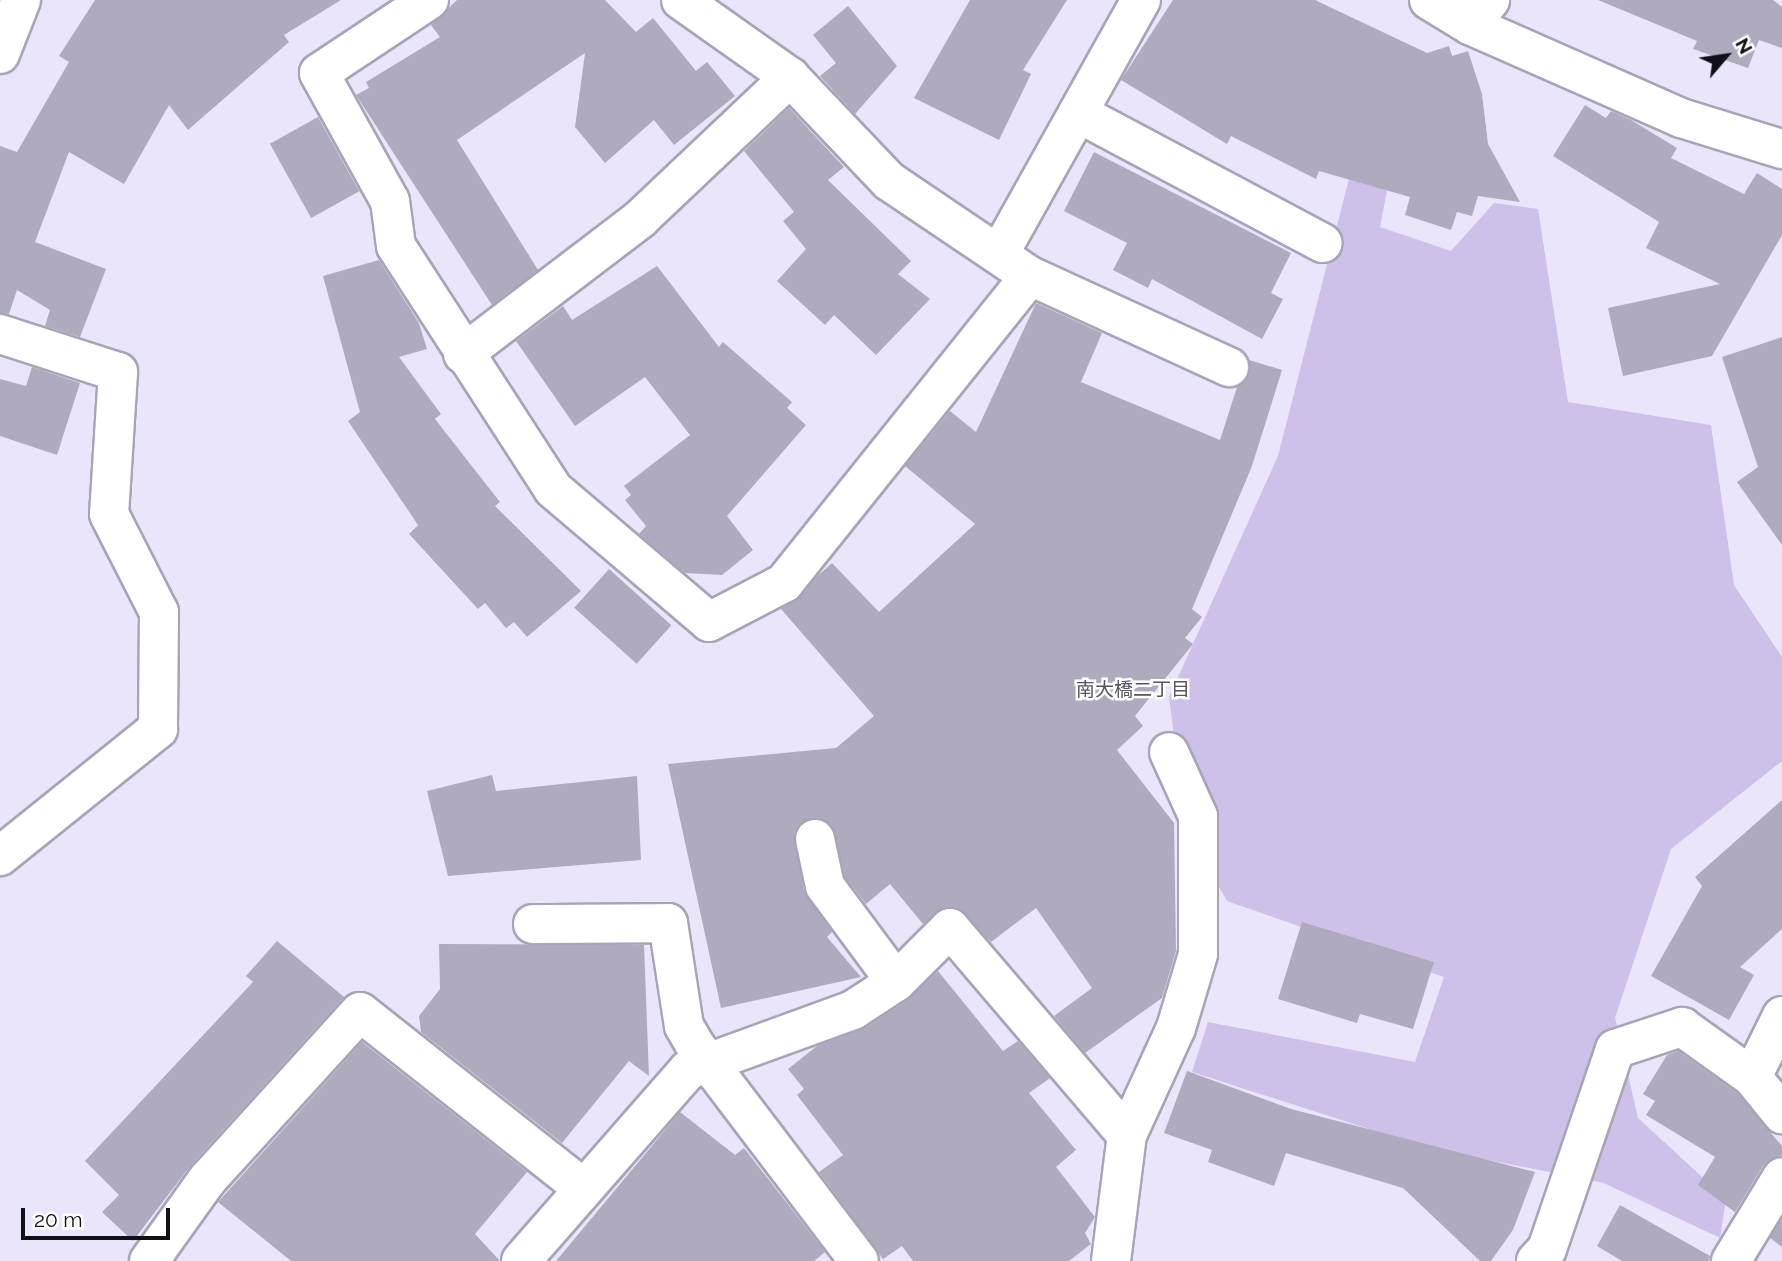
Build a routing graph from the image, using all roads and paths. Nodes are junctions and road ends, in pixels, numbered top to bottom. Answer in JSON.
{"nodes":[{"id":1,"x":21,"y":0,"type":"edge"},
{"id":2,"x":429,"y":0,"type":"edge"},
{"id":3,"x":681,"y":0,"type":"edge"},
{"id":4,"x":1141,"y":0,"type":"edge"},
{"id":5,"x":1429,"y":0,"type":"edge"},
{"id":6,"x":1480,"y":12,"type":"edge"},
{"id":7,"x":0,"y":54,"type":"edge"},
{"id":8,"x":790,"y":77,"type":"junction"},
{"id":9,"x":1078,"y":113,"type":"junction"},
{"id":10,"x":1782,"y":149,"type":"edge"},
{"id":11,"x":1323,"y":243,"type":"dead end"},
{"id":12,"x":999,"y":254,"type":"junction"},
{"id":13,"x":1030,"y":276,"type":"junction"},
{"id":14,"x":0,"y":334,"type":"edge"},
{"id":15,"x":463,"y":354,"type":"junction"},
{"id":16,"x":1229,"y":367,"type":"dead end"},
{"id":17,"x":1169,"y":752,"type":"dead end"},
{"id":18,"x":816,"y":839,"type":"dead end"},
{"id":19,"x":0,"y":856,"type":"edge"},
{"id":20,"x":534,"y":924,"type":"dead end"},
{"id":21,"x":896,"y":982,"type":"junction"},
{"id":22,"x":1782,"y":1016,"type":"edge"},
{"id":23,"x":706,"y":1060,"type":"junction"},
{"id":24,"x":1752,"y":1077,"type":"junction"},
{"id":25,"x":1782,"y":1114,"type":"edge"},
{"id":26,"x":1127,"y":1135,"type":"junction"},
{"id":27,"x":1782,"y":1177,"type":"edge"},
{"id":28,"x":583,"y":1188,"type":"junction"},
{"id":29,"x":149,"y":1261,"type":"edge"},
{"id":30,"x":521,"y":1261,"type":"edge"},
{"id":31,"x":859,"y":1261,"type":"edge"},
{"id":32,"x":1111,"y":1261,"type":"edge"},
{"id":33,"x":1536,"y":1261,"type":"edge"},
{"id":34,"x":1731,"y":1261,"type":"edge"}],
"edges":[{"from":1,"to":7,"type":"street"},
{"from":2,"to":15,"type":"street"},
{"from":3,"to":8,"type":"street"},
{"from":4,"to":9,"type":"street"},
{"from":5,"to":6,"type":"street"},
{"from":6,"to":10,"type":"street"},
{"from":8,"to":12,"type":"street"},
{"from":8,"to":15,"type":"street"},
{"from":9,"to":11,"type":"street"},
{"from":9,"to":12,"type":"street"},
{"from":12,"to":13,"type":"street"},
{"from":13,"to":15,"type":"street"},
{"from":13,"to":16,"type":"street"},
{"from":14,"to":19,"type":"street"},
{"from":17,"to":26,"type":"street"},
{"from":18,"to":21,"type":"street"},
{"from":20,"to":23,"type":"street"},
{"from":21,"to":23,"type":"street"},
{"from":21,"to":26,"type":"street"},
{"from":22,"to":24,"type":"street"},
{"from":23,"to":28,"type":"street"},
{"from":23,"to":31,"type":"street"},
{"from":24,"to":25,"type":"street"},
{"from":24,"to":33,"type":"street"},
{"from":26,"to":32,"type":"street"},
{"from":27,"to":34,"type":"street"},
{"from":28,"to":29,"type":"street"},
{"from":28,"to":30,"type":"street"}]}
